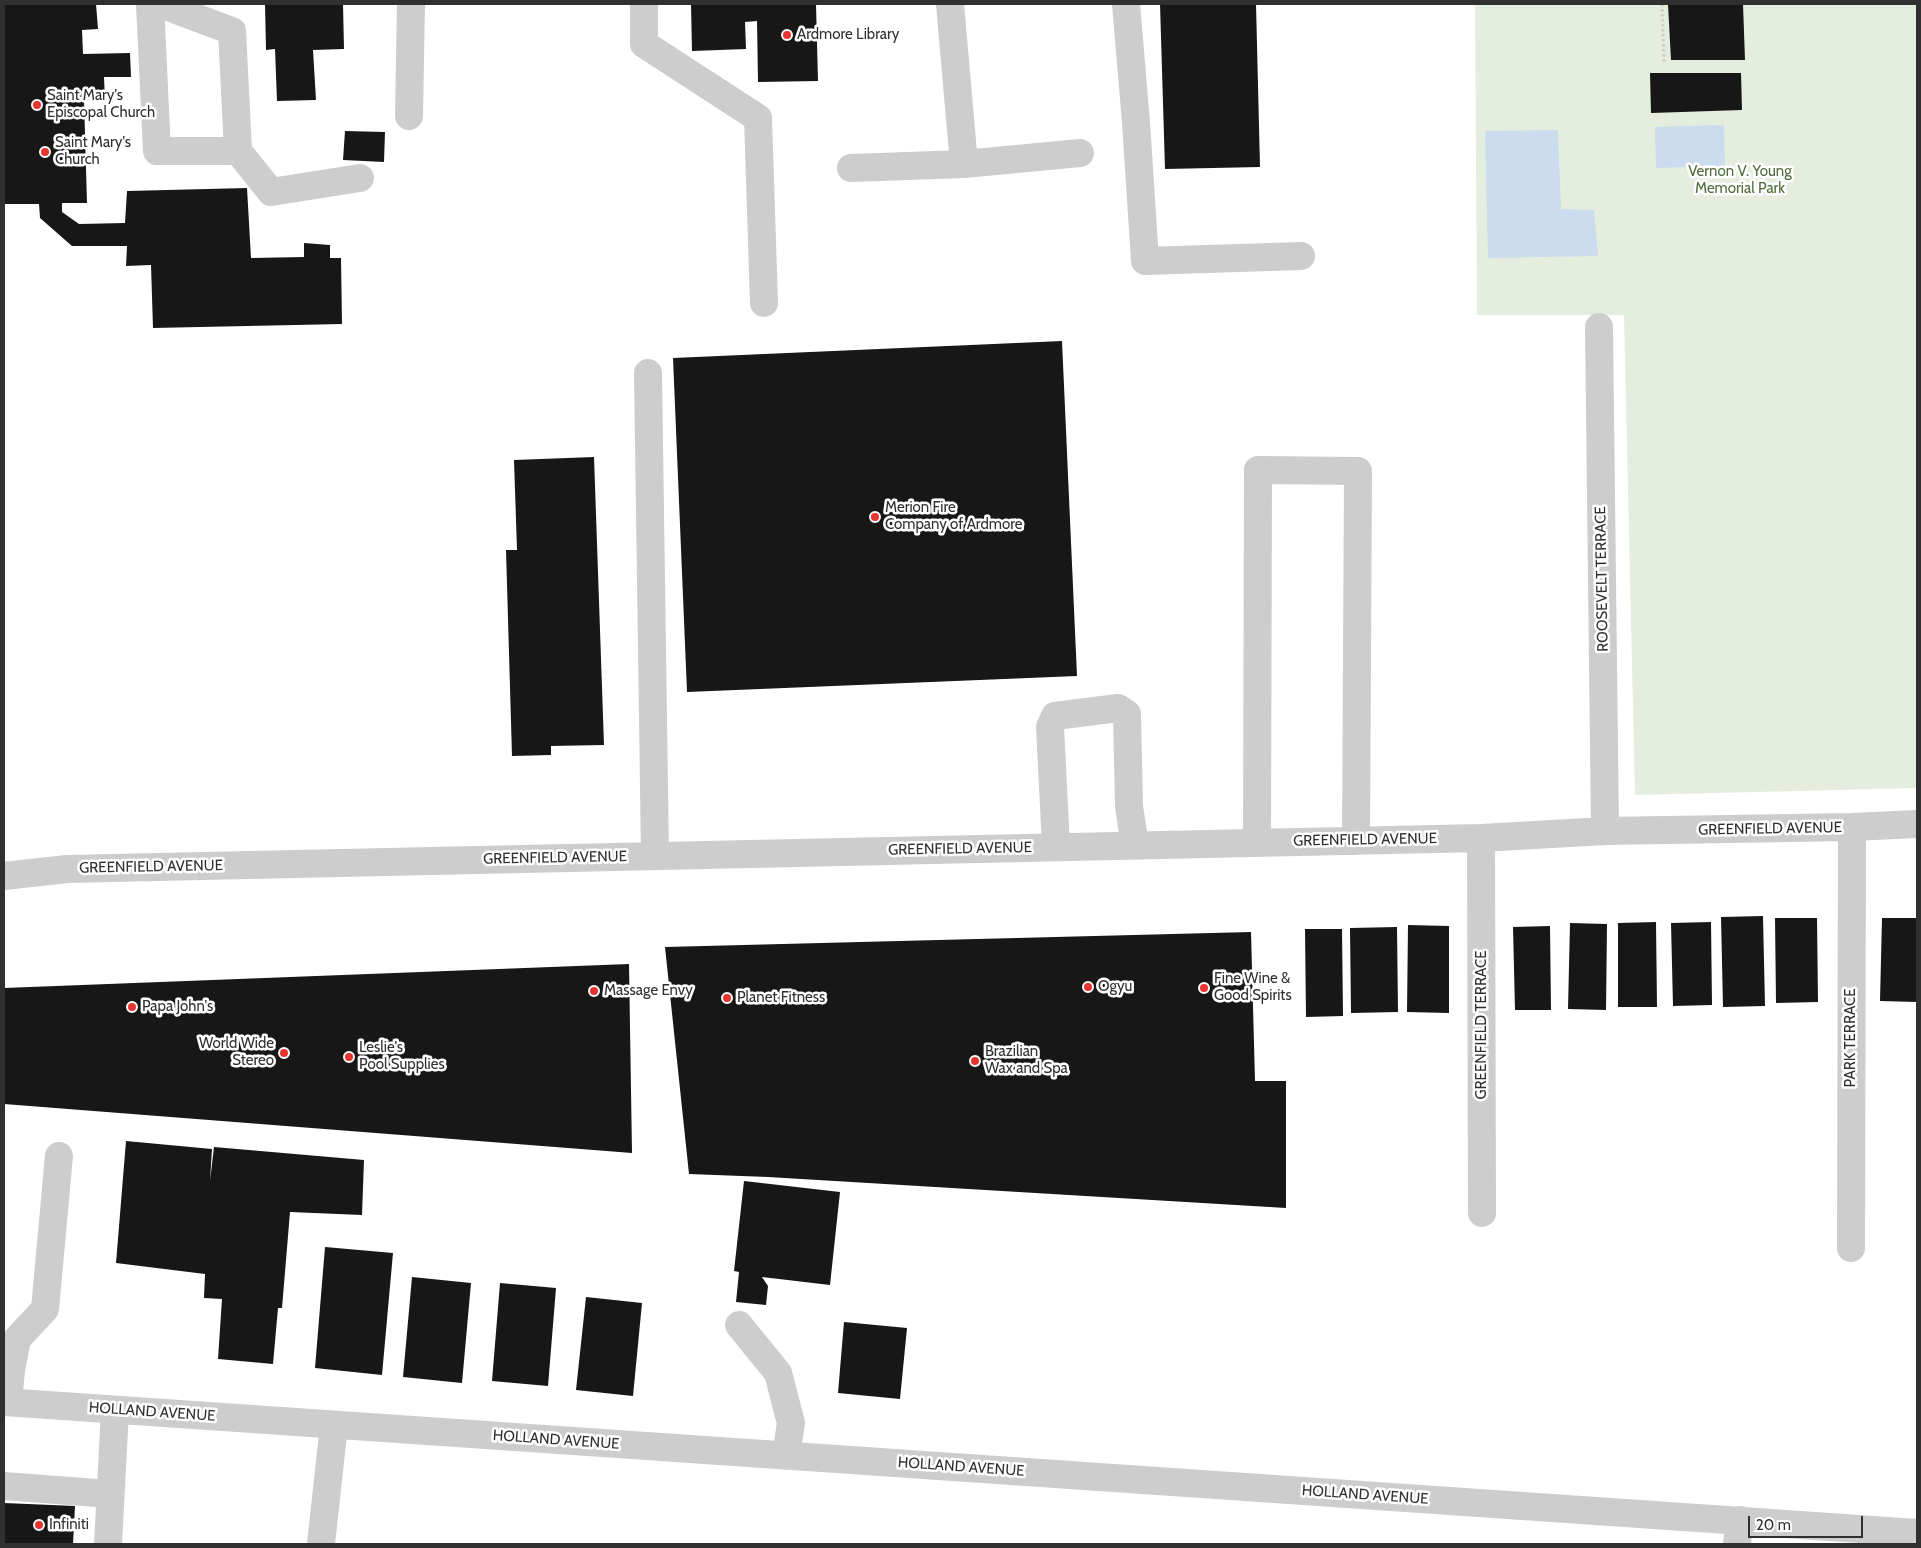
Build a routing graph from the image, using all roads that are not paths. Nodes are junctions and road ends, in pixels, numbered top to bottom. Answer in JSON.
{"nodes":[{"id":1,"x":150,"y":4,"type":"edge"},
{"id":2,"x":160,"y":4,"type":"edge"},
{"id":3,"x":411,"y":4,"type":"edge"},
{"id":4,"x":644,"y":4,"type":"edge"},
{"id":5,"x":950,"y":4,"type":"edge"},
{"id":6,"x":1126,"y":4,"type":"edge"},
{"id":7,"x":410,"y":116,"type":"dead end"},
{"id":8,"x":238,"y":151,"type":"junction"},
{"id":9,"x":1080,"y":153,"type":"dead end"},
{"id":10,"x":964,"y":164,"type":"junction"},
{"id":11,"x":852,"y":168,"type":"dead end"},
{"id":12,"x":360,"y":178,"type":"dead end"},
{"id":13,"x":1301,"y":256,"type":"dead end"},
{"id":14,"x":764,"y":303,"type":"dead end"},
{"id":15,"x":1599,"y":327,"type":"dead end"},
{"id":16,"x":648,"y":373,"type":"dead end"},
{"id":17,"x":1917,"y":824,"type":"edge"},
{"id":18,"x":1852,"y":827,"type":"junction"},
{"id":19,"x":1605,"y":831,"type":"junction"},
{"id":20,"x":1481,"y":838,"type":"junction"},
{"id":21,"x":1356,"y":841,"type":"junction"},
{"id":22,"x":1257,"y":843,"type":"junction"},
{"id":23,"x":1135,"y":846,"type":"junction"},
{"id":24,"x":1056,"y":847,"type":"junction"},
{"id":25,"x":656,"y":856,"type":"junction"},
{"id":26,"x":4,"y":876,"type":"edge"},
{"id":27,"x":60,"y":1156,"type":"dead end"},
{"id":28,"x":1482,"y":1212,"type":"dead end"},
{"id":29,"x":1851,"y":1248,"type":"dead end"},
{"id":30,"x":739,"y":1325,"type":"dead end"},
{"id":31,"x":6,"y":1402,"type":"edge"},
{"id":32,"x":115,"y":1410,"type":"junction"},
{"id":33,"x":334,"y":1425,"type":"junction"},
{"id":34,"x":786,"y":1456,"type":"junction"},
{"id":35,"x":4,"y":1486,"type":"edge"},
{"id":36,"x":110,"y":1494,"type":"junction"},
{"id":37,"x":1738,"y":1532,"type":"edge"},
{"id":38,"x":1917,"y":1533,"type":"edge"},
{"id":39,"x":108,"y":1544,"type":"edge"},
{"id":40,"x":321,"y":1544,"type":"edge"}],
"edges":[{"from":1,"to":8,"type":"street"},
{"from":2,"to":8,"type":"street"},
{"from":3,"to":7,"type":"street"},
{"from":4,"to":14,"type":"street"},
{"from":5,"to":10,"type":"street"},
{"from":6,"to":13,"type":"street"},
{"from":8,"to":12,"type":"street"},
{"from":9,"to":10,"type":"street"},
{"from":10,"to":11,"type":"street"},
{"from":15,"to":19,"type":"street","name":"ROOSEVELT TERRACE"},
{"from":16,"to":25,"type":"street"},
{"from":17,"to":18,"type":"street","name":"GREENFIELD AVENUE"},
{"from":18,"to":19,"type":"street","name":"GREENFIELD AVENUE"},
{"from":18,"to":29,"type":"street","name":"PARK TERRACE"},
{"from":19,"to":20,"type":"street","name":"GREENFIELD AVENUE"},
{"from":20,"to":21,"type":"street","name":"GREENFIELD AVENUE"},
{"from":20,"to":28,"type":"street","name":"GREENFIELD TERRACE"},
{"from":21,"to":22,"type":"street","name":"GREENFIELD AVENUE"},
{"from":21,"to":22,"type":"street"},
{"from":22,"to":23,"type":"street","name":"GREENFIELD AVENUE"},
{"from":23,"to":24,"type":"street","name":"GREENFIELD AVENUE"},
{"from":23,"to":24,"type":"street"},
{"from":24,"to":25,"type":"street","name":"GREENFIELD AVENUE"},
{"from":25,"to":26,"type":"street","name":"GREENFIELD AVENUE"},
{"from":27,"to":31,"type":"street"},
{"from":30,"to":34,"type":"street"},
{"from":31,"to":32,"type":"street","name":"HOLLAND AVENUE"},
{"from":32,"to":33,"type":"street","name":"HOLLAND AVENUE"},
{"from":32,"to":36,"type":"street"},
{"from":33,"to":34,"type":"street","name":"HOLLAND AVENUE"},
{"from":33,"to":40,"type":"street"},
{"from":34,"to":37,"type":"street","name":"HOLLAND AVENUE"},
{"from":35,"to":36,"type":"street"},
{"from":36,"to":39,"type":"street"},
{"from":37,"to":38,"type":"street","name":"HOLLAND AVENUE"}]}
